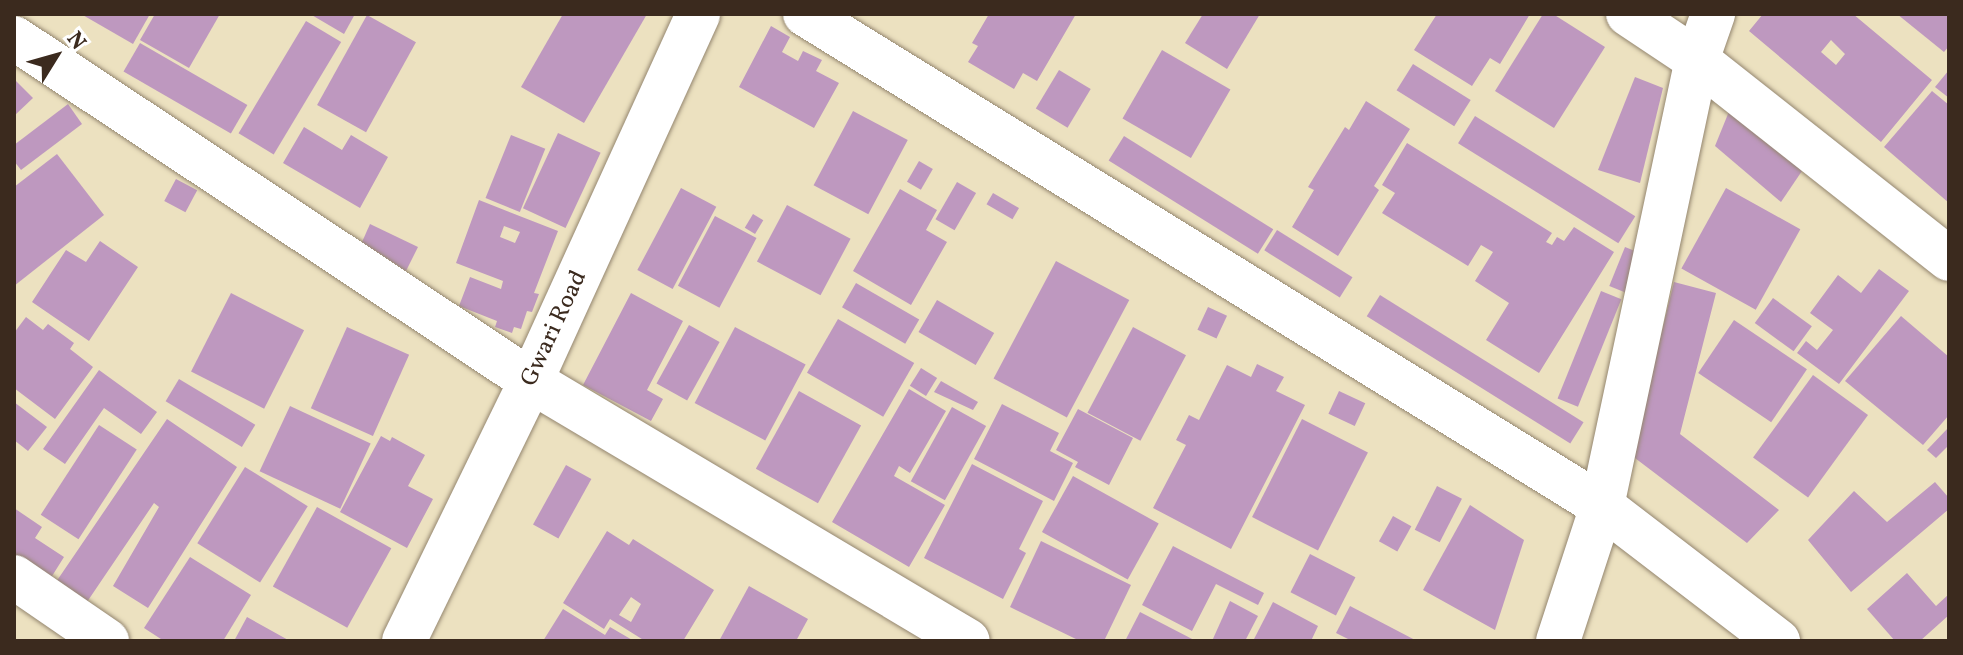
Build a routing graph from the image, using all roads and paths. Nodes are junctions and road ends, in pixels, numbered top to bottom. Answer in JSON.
{"nodes":[{"id":1,"x":698,"y":14,"type":"edge"},
{"id":2,"x":805,"y":14,"type":"edge"},
{"id":3,"x":1628,"y":14,"type":"edge"},
{"id":4,"x":1713,"y":14,"type":"edge"},
{"id":5,"x":14,"y":38,"type":"edge"},
{"id":6,"x":1697,"y":60,"type":"junction"},
{"id":7,"x":1949,"y":259,"type":"edge"},
{"id":8,"x":531,"y":381,"type":"junction"},
{"id":9,"x":1602,"y":506,"type":"junction"},
{"id":10,"x":14,"y":577,"type":"edge"},
{"id":11,"x":107,"y":641,"type":"edge"},
{"id":12,"x":404,"y":641,"type":"edge"},
{"id":13,"x":968,"y":641,"type":"edge"},
{"id":14,"x":1558,"y":641,"type":"edge"},
{"id":15,"x":1778,"y":641,"type":"edge"}],
"edges":[{"from":1,"to":8,"type":"street","name":"Gwari Road"},
{"from":2,"to":9,"type":"street"},
{"from":3,"to":6,"type":"street"},
{"from":4,"to":6,"type":"street"},
{"from":5,"to":8,"type":"street"},
{"from":6,"to":7,"type":"street"},
{"from":6,"to":9,"type":"street"},
{"from":8,"to":12,"type":"street","name":"Gwari Road"},
{"from":8,"to":13,"type":"street"},
{"from":9,"to":14,"type":"street"},
{"from":9,"to":15,"type":"street"},
{"from":10,"to":11,"type":"street"}]}
